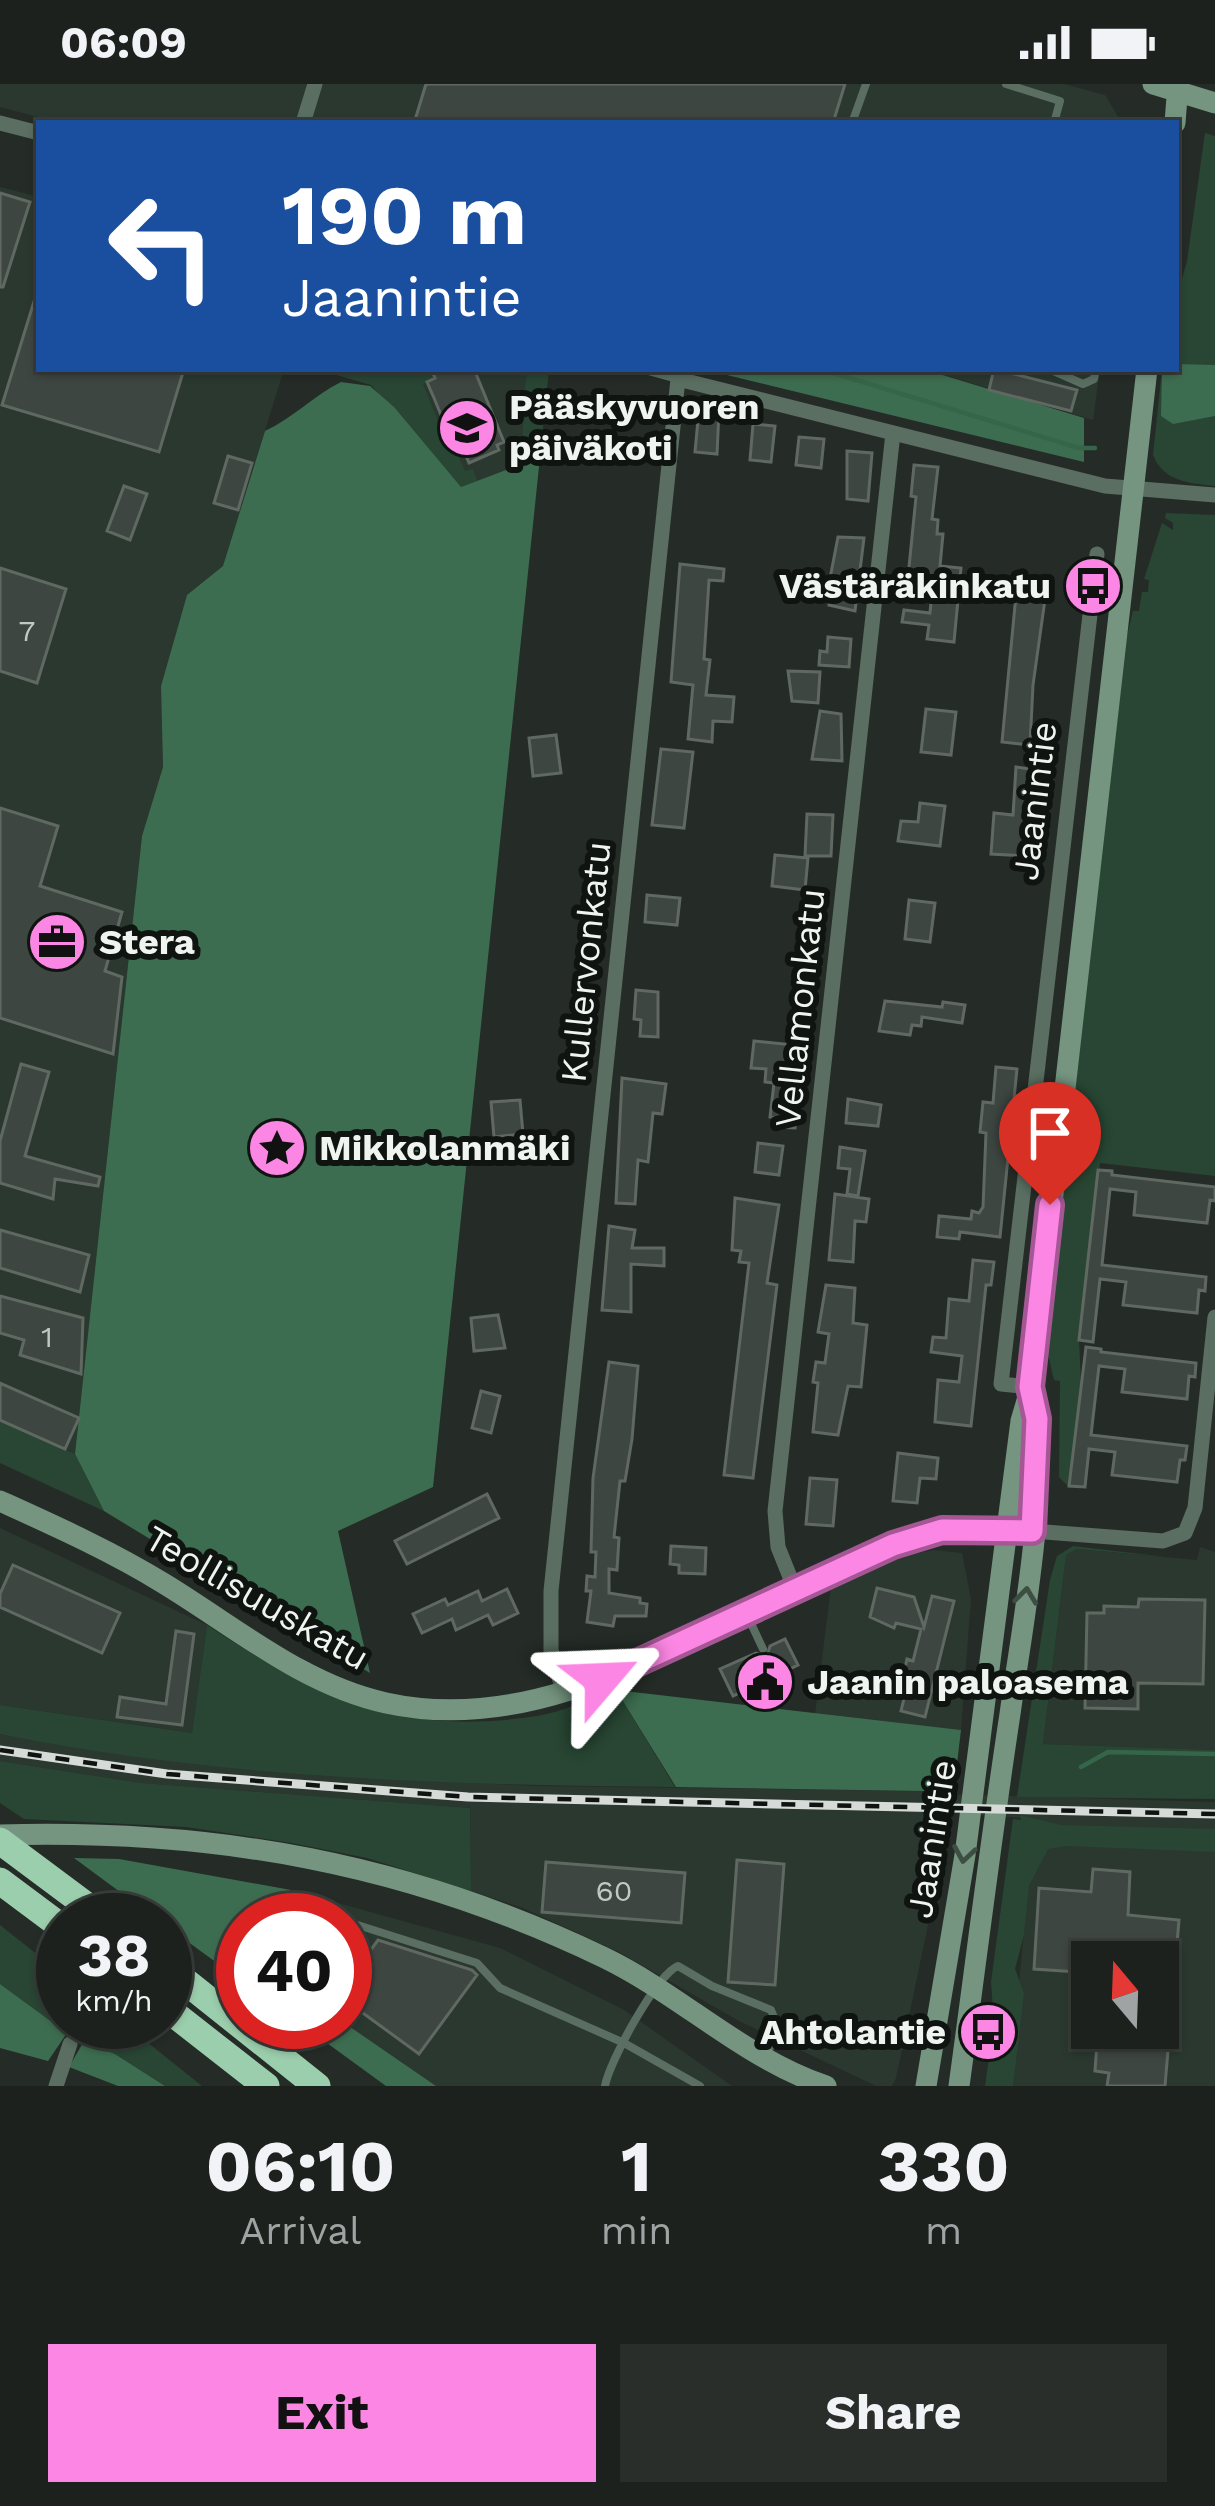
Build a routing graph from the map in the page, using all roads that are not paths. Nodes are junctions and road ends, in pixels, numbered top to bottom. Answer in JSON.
{"nodes":[{"id":1,"x":315,"y":84,"type":"edge"},
{"id":2,"x":866,"y":84,"type":"edge"},
{"id":3,"x":1006,"y":84,"type":"edge"},
{"id":4,"x":1153,"y":84,"type":"edge"},
{"id":5,"x":1178,"y":88,"type":"edge"},
{"id":6,"x":1215,"y":103,"type":"edge"},
{"id":7,"x":304,"y":120,"type":"edge"},
{"id":8,"x":853,"y":120,"type":"edge"},
{"id":9,"x":1055,"y":120,"type":"edge"},
{"id":10,"x":1174,"y":120,"type":"edge"},
{"id":11,"x":0,"y":123,"type":"edge"},
{"id":12,"x":36,"y":132,"type":"edge"},
{"id":13,"x":652,"y":372,"type":"edge"},
{"id":14,"x":1056,"y":372,"type":"edge"},
{"id":15,"x":1095,"y":372,"type":"edge"},
{"id":16,"x":1147,"y":372,"type":"edge"},
{"id":17,"x":678,"y":379,"type":"junction"},
{"id":18,"x":893,"y":433,"type":"junction"},
{"id":19,"x":1132,"y":488,"type":"junction"},
{"id":20,"x":1215,"y":496,"type":"edge"},
{"id":21,"x":1097,"y":554,"type":"dead end"},
{"id":22,"x":1090,"y":617,"type":"junction"},
{"id":23,"x":1116,"y":621,"type":"junction"},
{"id":24,"x":1043,"y":1018,"type":"junction"},
{"id":25,"x":1070,"y":1020,"type":"junction"},
{"id":26,"x":1215,"y":1316,"type":"edge"},
{"id":27,"x":1030,"y":1387,"type":"junction"},
{"id":28,"x":1210,"y":1421,"type":"edge"},
{"id":29,"x":0,"y":1501,"type":"edge"},
{"id":30,"x":1007,"y":1530,"type":"junction"},
{"id":31,"x":1032,"y":1531,"type":"junction"},
{"id":32,"x":794,"y":1587,"type":"junction"},
{"id":33,"x":745,"y":1610,"type":"junction"},
{"id":34,"x":763,"y":1649,"type":"dead end"},
{"id":35,"x":564,"y":1694,"type":"junction"},
{"id":36,"x":0,"y":1838,"type":"edge"},
{"id":37,"x":0,"y":1881,"type":"edge"},
{"id":38,"x":71,"y":1893,"type":"edge"},
{"id":39,"x":36,"y":1908,"type":"edge"},
{"id":40,"x":372,"y":1929,"type":"edge"},
{"id":41,"x":192,"y":1986,"type":"edge"},
{"id":42,"x":656,"y":1987,"type":"junction"},
{"id":43,"x":216,"y":2005,"type":"edge"},
{"id":44,"x":192,"y":2028,"type":"edge"},
{"id":45,"x":624,"y":2043,"type":"junction"},
{"id":46,"x":216,"y":2047,"type":"edge"},
{"id":47,"x":68,"y":2049,"type":"edge"},
{"id":48,"x":219,"y":2049,"type":"edge"},
{"id":49,"x":273,"y":2049,"type":"edge"},
{"id":50,"x":277,"y":2049,"type":"edge"},
{"id":51,"x":764,"y":2057,"type":"junction"},
{"id":52,"x":797,"y":2080,"type":"edge"},
{"id":53,"x":56,"y":2086,"type":"edge"},
{"id":54,"x":266,"y":2086,"type":"edge"},
{"id":55,"x":317,"y":2086,"type":"edge"},
{"id":56,"x":339,"y":2086,"type":"edge"},
{"id":57,"x":605,"y":2086,"type":"edge"},
{"id":58,"x":700,"y":2086,"type":"edge"},
{"id":59,"x":826,"y":2086,"type":"edge"},
{"id":60,"x":926,"y":2086,"type":"edge"},
{"id":61,"x":959,"y":2086,"type":"edge"}],
"edges":[{"from":1,"to":7,"type":"street"},
{"from":2,"to":8,"type":"lane"},
{"from":3,"to":9,"type":"lane"},
{"from":4,"to":5,"type":"main road"},
{"from":5,"to":6,"type":"main road"},
{"from":5,"to":10,"type":"main road"},
{"from":11,"to":12,"type":"street"},
{"from":13,"to":17,"type":"lane"},
{"from":14,"to":15,"type":"lane"},
{"from":16,"to":19,"type":"main road","name":"Jaanintie"},
{"from":17,"to":18,"type":"street"},
{"from":17,"to":35,"type":"street","name":"Kullervonkatu"},
{"from":18,"to":19,"type":"street"},
{"from":18,"to":32,"type":"street","name":"Vellamonkatu"},
{"from":19,"to":20,"type":"street"},
{"from":19,"to":23,"type":"main road","name":"Jaanintie"},
{"from":21,"to":22,"type":"street","name":"Jaanintie"},
{"from":22,"to":23,"type":"street"},
{"from":22,"to":24,"type":"street","name":"Jaanintie"},
{"from":23,"to":25,"type":"main road","name":"Jaanintie"},
{"from":24,"to":25,"type":"street"},
{"from":24,"to":27,"type":"street","name":"Jaanintie"},
{"from":25,"to":27,"type":"main road","name":"Jaanintie"},
{"from":26,"to":28,"type":"street"},
{"from":27,"to":30,"type":"main road","name":"Jaanintie"},
{"from":27,"to":31,"type":"main road","name":"Jaanintie"},
{"from":28,"to":31,"type":"street"},
{"from":29,"to":35,"type":"main road","name":"Teollisuuskatu"},
{"from":30,"to":31,"type":"main road","name":"Teollisuuskatu"},
{"from":30,"to":32,"type":"main road","name":"Teollisuuskatu"},
{"from":30,"to":60,"type":"main road","name":"Jaanintie","one_way":true},
{"from":61,"to":31,"type":"main road","name":"Jaanintie","one_way":true},
{"from":32,"to":33,"type":"main road","name":"Teollisuuskatu"},
{"from":33,"to":34,"type":"lane"},
{"from":33,"to":35,"type":"main road","name":"Teollisuuskatu"},
{"from":36,"to":38,"type":"highway"},
{"from":36,"to":42,"type":"main road"},
{"from":37,"to":39,"type":"highway"},
{"from":40,"to":45,"type":"lane"},
{"from":41,"to":43,"type":"highway"},
{"from":42,"to":45,"type":"lane"},
{"from":42,"to":51,"type":"main road"},
{"from":42,"to":51,"type":"lane"},
{"from":44,"to":46,"type":"highway"},
{"from":45,"to":57,"type":"lane"},
{"from":45,"to":58,"type":"lane"},
{"from":47,"to":53,"type":"street"},
{"from":48,"to":54,"type":"highway"},
{"from":49,"to":55,"type":"highway"},
{"from":50,"to":56,"type":"highway"},
{"from":51,"to":52,"type":"main road"},
{"from":52,"to":59,"type":"main road"}]}
